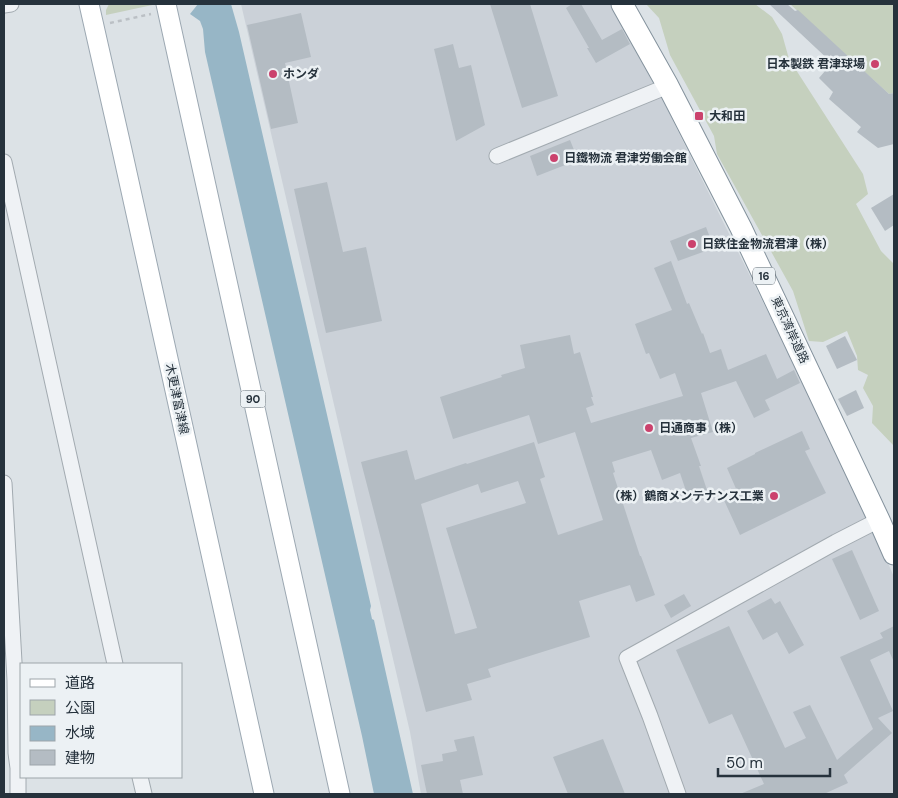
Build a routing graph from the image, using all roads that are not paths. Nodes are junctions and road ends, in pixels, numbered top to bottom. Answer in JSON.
{"nodes":[{"id":1,"x":11,"y":4,"type":"edge"},
{"id":2,"x":88,"y":4,"type":"edge"},
{"id":3,"x":622,"y":4,"type":"edge"},
{"id":4,"x":4,"y":5,"type":"edge"},
{"id":5,"x":161,"y":8,"type":"edge"},
{"id":6,"x":668,"y":86,"type":"junction"},
{"id":7,"x":498,"y":156,"type":"dead end"},
{"id":8,"x":4,"y":162,"type":"edge"},
{"id":9,"x":4,"y":483,"type":"edge"},
{"id":10,"x":879,"y":520,"type":"junction"},
{"id":11,"x":5,"y":531,"type":"edge"},
{"id":12,"x":894,"y":554,"type":"edge"},
{"id":13,"x":115,"y":663,"type":"edge"},
{"id":14,"x":140,"y":778,"type":"edge"},
{"id":15,"x":18,"y":794,"type":"edge"},
{"id":16,"x":144,"y":794,"type":"edge"},
{"id":17,"x":264,"y":794,"type":"edge"},
{"id":18,"x":340,"y":794,"type":"edge"},
{"id":19,"x":678,"y":794,"type":"edge"}],
"edges":[{"from":1,"to":4,"type":"street"},
{"from":2,"to":17,"type":"main road","name":"木更津富津線"},
{"from":3,"to":6,"type":"highway","name":"東京湾岸道路","number":"16"},
{"from":5,"to":18,"type":"main road","number":"90"},
{"from":6,"to":7,"type":"street"},
{"from":6,"to":10,"type":"highway","name":"東京湾岸道路","number":"16"},
{"from":8,"to":13,"type":"street"},
{"from":9,"to":11,"type":"street"},
{"from":10,"to":12,"type":"highway","name":"東京湾岸道路","number":"16"},
{"from":10,"to":19,"type":"street"},
{"from":11,"to":15,"type":"street"},
{"from":14,"to":16,"type":"street"}]}
